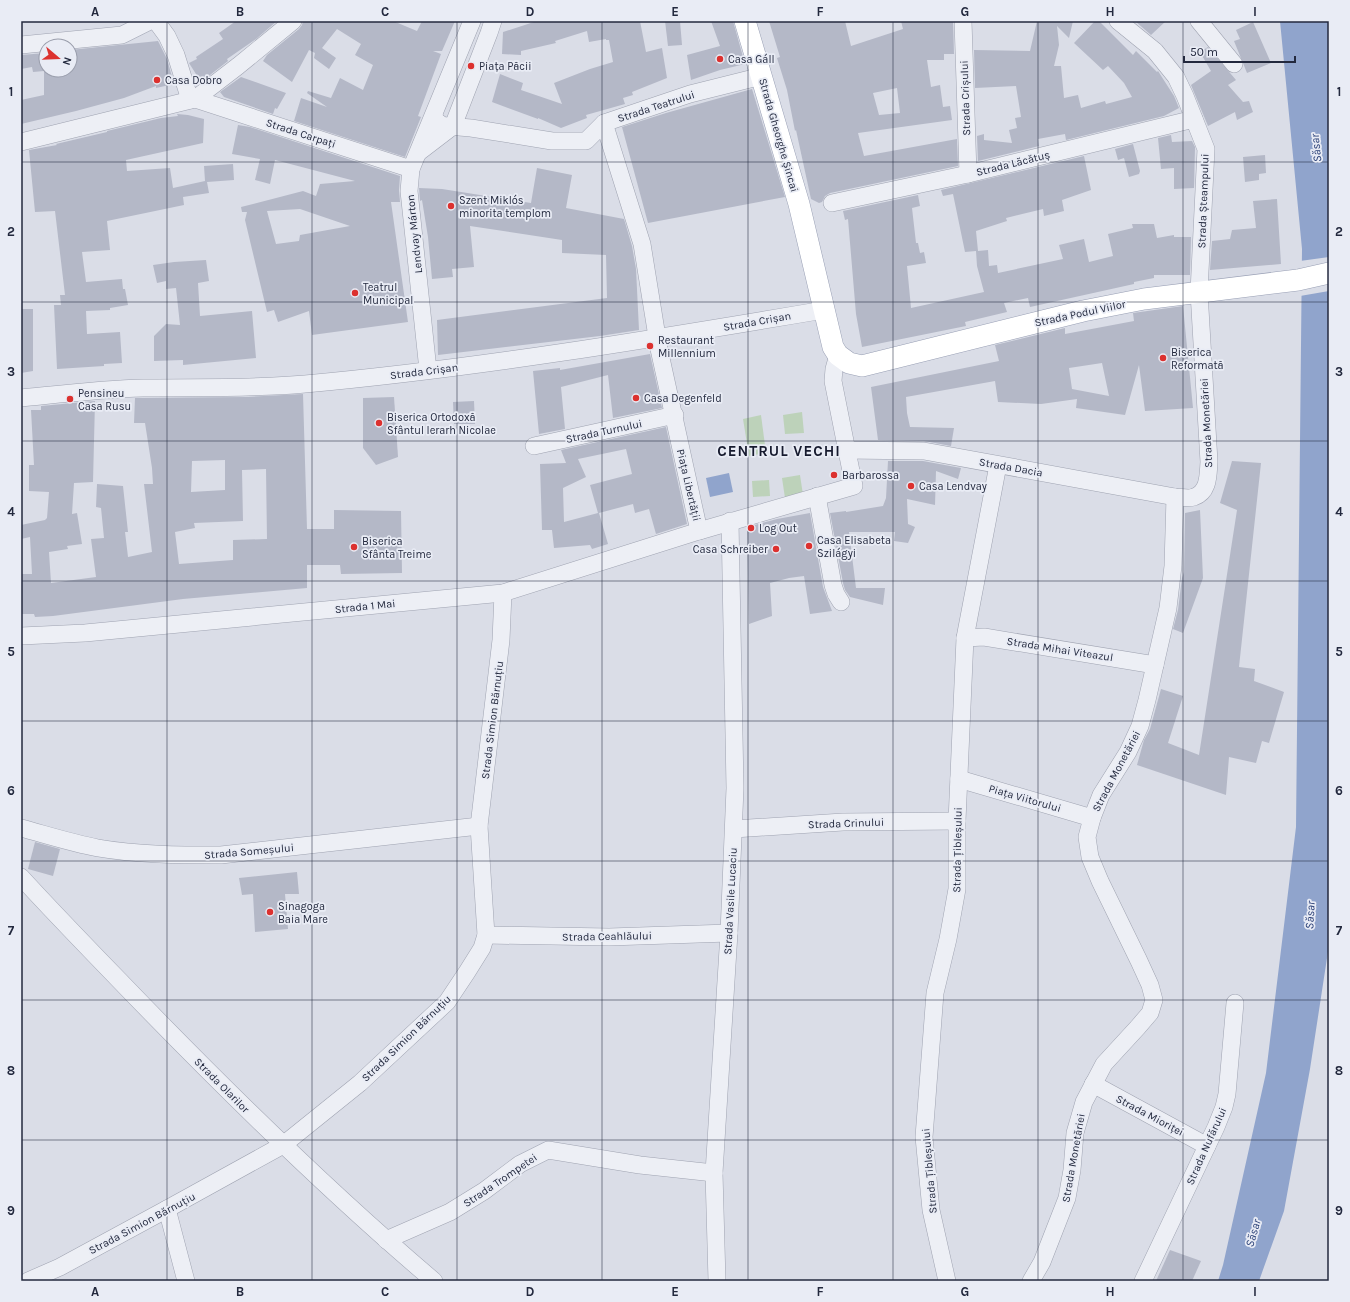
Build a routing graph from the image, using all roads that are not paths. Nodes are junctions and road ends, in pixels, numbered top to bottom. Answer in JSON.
{"nodes":[{"id":1,"x":150,"y":21,"type":"edge"},
{"id":2,"x":156,"y":21,"type":"edge"},
{"id":3,"x":293,"y":21,"type":"edge"},
{"id":4,"x":472,"y":21,"type":"edge"},
{"id":5,"x":493,"y":21,"type":"edge"},
{"id":6,"x":745,"y":21,"type":"edge"},
{"id":7,"x":963,"y":21,"type":"edge"},
{"id":8,"x":1118,"y":21,"type":"edge"},
{"id":9,"x":1199,"y":21,"type":"edge"},
{"id":10,"x":21,"y":45,"type":"edge"},
{"id":11,"x":1234,"y":64,"type":"dead end"},
{"id":12,"x":762,"y":76,"type":"junction"},
{"id":13,"x":192,"y":100,"type":"junction"},
{"id":14,"x":434,"y":116,"type":"junction"},
{"id":15,"x":1194,"y":119,"type":"junction"},
{"id":16,"x":604,"y":123,"type":"junction"},
{"id":17,"x":453,"y":126,"type":"junction"},
{"id":18,"x":21,"y":142,"type":"edge"},
{"id":19,"x":419,"y":152,"type":"junction"},
{"id":20,"x":411,"y":169,"type":"junction"},
{"id":21,"x":968,"y":174,"type":"junction"},
{"id":22,"x":832,"y":203,"type":"dead end"},
{"id":23,"x":642,"y":244,"type":"joint"},
{"id":24,"x":1329,"y":273,"type":"edge"},
{"id":25,"x":1199,"y":292,"type":"junction"},
{"id":26,"x":824,"y":310,"type":"junction"},
{"id":27,"x":657,"y":338,"type":"junction"},
{"id":28,"x":838,"y":355,"type":"junction"},
{"id":29,"x":428,"y":370,"type":"junction"},
{"id":30,"x":21,"y":398,"type":"edge"},
{"id":31,"x":674,"y":416,"type":"junction"},
{"id":32,"x":534,"y":446,"type":"dead end"},
{"id":33,"x":847,"y":450,"type":"junction"},
{"id":34,"x":998,"y":465,"type":"junction"},
{"id":35,"x":817,"y":496,"type":"junction"},
{"id":36,"x":1175,"y":497,"type":"junction"},
{"id":37,"x":730,"y":522,"type":"junction"},
{"id":38,"x":699,"y":531,"type":"junction"},
{"id":39,"x":503,"y":593,"type":"junction"},
{"id":40,"x":841,"y":602,"type":"dead end"},
{"id":41,"x":21,"y":636,"type":"edge"},
{"id":42,"x":965,"y":638,"type":"junction"},
{"id":43,"x":1155,"y":665,"type":"junction"},
{"id":44,"x":959,"y":779,"type":"junction"},
{"id":45,"x":1092,"y":818,"type":"junction"},
{"id":46,"x":957,"y":821,"type":"junction"},
{"id":47,"x":479,"y":826,"type":"junction"},
{"id":48,"x":21,"y":828,"type":"edge"},
{"id":49,"x":734,"y":829,"type":"junction"},
{"id":50,"x":21,"y":877,"type":"edge"},
{"id":51,"x":729,"y":934,"type":"junction"},
{"id":52,"x":486,"y":935,"type":"junction"},
{"id":53,"x":1235,"y":1003,"type":"dead end"},
{"id":54,"x":1093,"y":1084,"type":"junction"},
{"id":55,"x":283,"y":1145,"type":"junction"},
{"id":56,"x":1207,"y":1146,"type":"junction"},
{"id":57,"x":714,"y":1173,"type":"junction"},
{"id":58,"x":167,"y":1210,"type":"junction"},
{"id":59,"x":386,"y":1240,"type":"junction"},
{"id":60,"x":28,"y":1281,"type":"edge"},
{"id":61,"x":186,"y":1281,"type":"edge"},
{"id":62,"x":434,"y":1281,"type":"edge"},
{"id":63,"x":717,"y":1281,"type":"edge"},
{"id":64,"x":947,"y":1281,"type":"edge"},
{"id":65,"x":1031,"y":1281,"type":"edge"},
{"id":66,"x":1143,"y":1281,"type":"edge"}],
"edges":[{"from":1,"to":10,"type":"street"},
{"from":2,"to":13,"type":"street"},
{"from":3,"to":13,"type":"street"},
{"from":4,"to":14,"type":"street"},
{"from":5,"to":17,"type":"street"},
{"from":6,"to":12,"type":"main road","name":"Strada Gheorghe Șincai"},
{"from":7,"to":21,"type":"street","name":"Strada Crișului"},
{"from":8,"to":15,"type":"street","name":"Strada Șteampului"},
{"from":9,"to":11,"type":"street"},
{"from":12,"to":16,"type":"street","name":"Strada Teatrului"},
{"from":12,"to":26,"type":"main road","name":"Strada Gheorghe Șincai"},
{"from":13,"to":18,"type":"street"},
{"from":13,"to":20,"type":"street","name":"Strada Carpați"},
{"from":14,"to":17,"type":"street"},
{"from":14,"to":19,"type":"street"},
{"from":15,"to":21,"type":"street","name":"Strada Lăcătuș"},
{"from":15,"to":25,"type":"street","name":"Strada Șteampului"},
{"from":16,"to":17,"type":"street"},
{"from":16,"to":23,"type":"street","name":"Strada Teatrului"},
{"from":17,"to":19,"type":"street"},
{"from":19,"to":20,"type":"street"},
{"from":20,"to":29,"type":"street","name":"Lendvay Márton"},
{"from":21,"to":22,"type":"street","name":"Strada Lăcătuș"},
{"from":23,"to":27,"type":"street","name":"Piața Libertății"},
{"from":24,"to":25,"type":"main road","name":"Strada Podul Viilor"},
{"from":25,"to":28,"type":"main road","name":"Strada Podul Viilor"},
{"from":25,"to":36,"type":"street","name":"Strada Monetăriei"},
{"from":26,"to":27,"type":"street","name":"Strada Crișan"},
{"from":26,"to":28,"type":"main road","name":"Strada Gheorghe Șincai"},
{"from":27,"to":29,"type":"street","name":"Strada Crișan"},
{"from":27,"to":31,"type":"street","name":"Piața Libertății"},
{"from":28,"to":33,"type":"street","name":"Piața Libertății"},
{"from":29,"to":30,"type":"street","name":"Strada Crișan"},
{"from":31,"to":32,"type":"street","name":"Strada Turnului"},
{"from":31,"to":38,"type":"street","name":"Piața Libertății"},
{"from":33,"to":34,"type":"street","name":"Strada Dacia"},
{"from":33,"to":35,"type":"street","name":"Piața Libertății"},
{"from":34,"to":36,"type":"street","name":"Strada Dacia"},
{"from":34,"to":42,"type":"street","name":"Strada Țibleșului"},
{"from":35,"to":37,"type":"street","name":"Piața Libertății"},
{"from":35,"to":40,"type":"street"},
{"from":36,"to":43,"type":"street","name":"Strada Monetăriei"},
{"from":37,"to":38,"type":"street","name":"Piața Libertății"},
{"from":37,"to":49,"type":"street","name":"Strada Vasile Lucaciu"},
{"from":38,"to":39,"type":"street","name":"Strada 1 Mai"},
{"from":39,"to":41,"type":"street","name":"Strada 1 Mai"},
{"from":39,"to":47,"type":"street","name":"Strada Simion Bărnuțiu"},
{"from":42,"to":43,"type":"street","name":"Strada Mihai Viteazul"},
{"from":42,"to":44,"type":"street","name":"Strada Țibleșului"},
{"from":43,"to":45,"type":"street","name":"Strada Monetăriei"},
{"from":44,"to":45,"type":"street","name":"Piața Viitorului"},
{"from":44,"to":46,"type":"street","name":"Strada Țibleșului"},
{"from":45,"to":54,"type":"street","name":"Strada Monetăriei"},
{"from":46,"to":49,"type":"street","name":"Strada Crinului"},
{"from":46,"to":64,"type":"street","name":"Strada Țibleșului"},
{"from":47,"to":48,"type":"street","name":"Strada Someșului"},
{"from":47,"to":52,"type":"street","name":"Strada Simion Bărnuțiu"},
{"from":49,"to":51,"type":"street","name":"Strada Vasile Lucaciu"},
{"from":50,"to":55,"type":"street","name":"Strada Olarilor"},
{"from":51,"to":52,"type":"street","name":"Strada Ceahlăului"},
{"from":51,"to":57,"type":"street","name":"Strada Vasile Lucaciu"},
{"from":52,"to":55,"type":"street","name":"Strada Simion Bărnuțiu"},
{"from":53,"to":56,"type":"street","name":"Strada Nufărului"},
{"from":54,"to":56,"type":"street","name":"Strada Mioriței"},
{"from":54,"to":65,"type":"street","name":"Strada Monetăriei"},
{"from":55,"to":58,"type":"street","name":"Strada Simion Bărnuțiu"},
{"from":55,"to":59,"type":"street","name":"Strada Olarilor"},
{"from":56,"to":66,"type":"street","name":"Strada Nufărului"},
{"from":57,"to":59,"type":"street","name":"Strada Trompetei"},
{"from":57,"to":63,"type":"street","name":"Strada Vasile Lucaciu"},
{"from":58,"to":60,"type":"street","name":"Strada Simion Bărnuțiu"},
{"from":58,"to":61,"type":"street"},
{"from":59,"to":62,"type":"street","name":"Strada Olarilor"}]}
